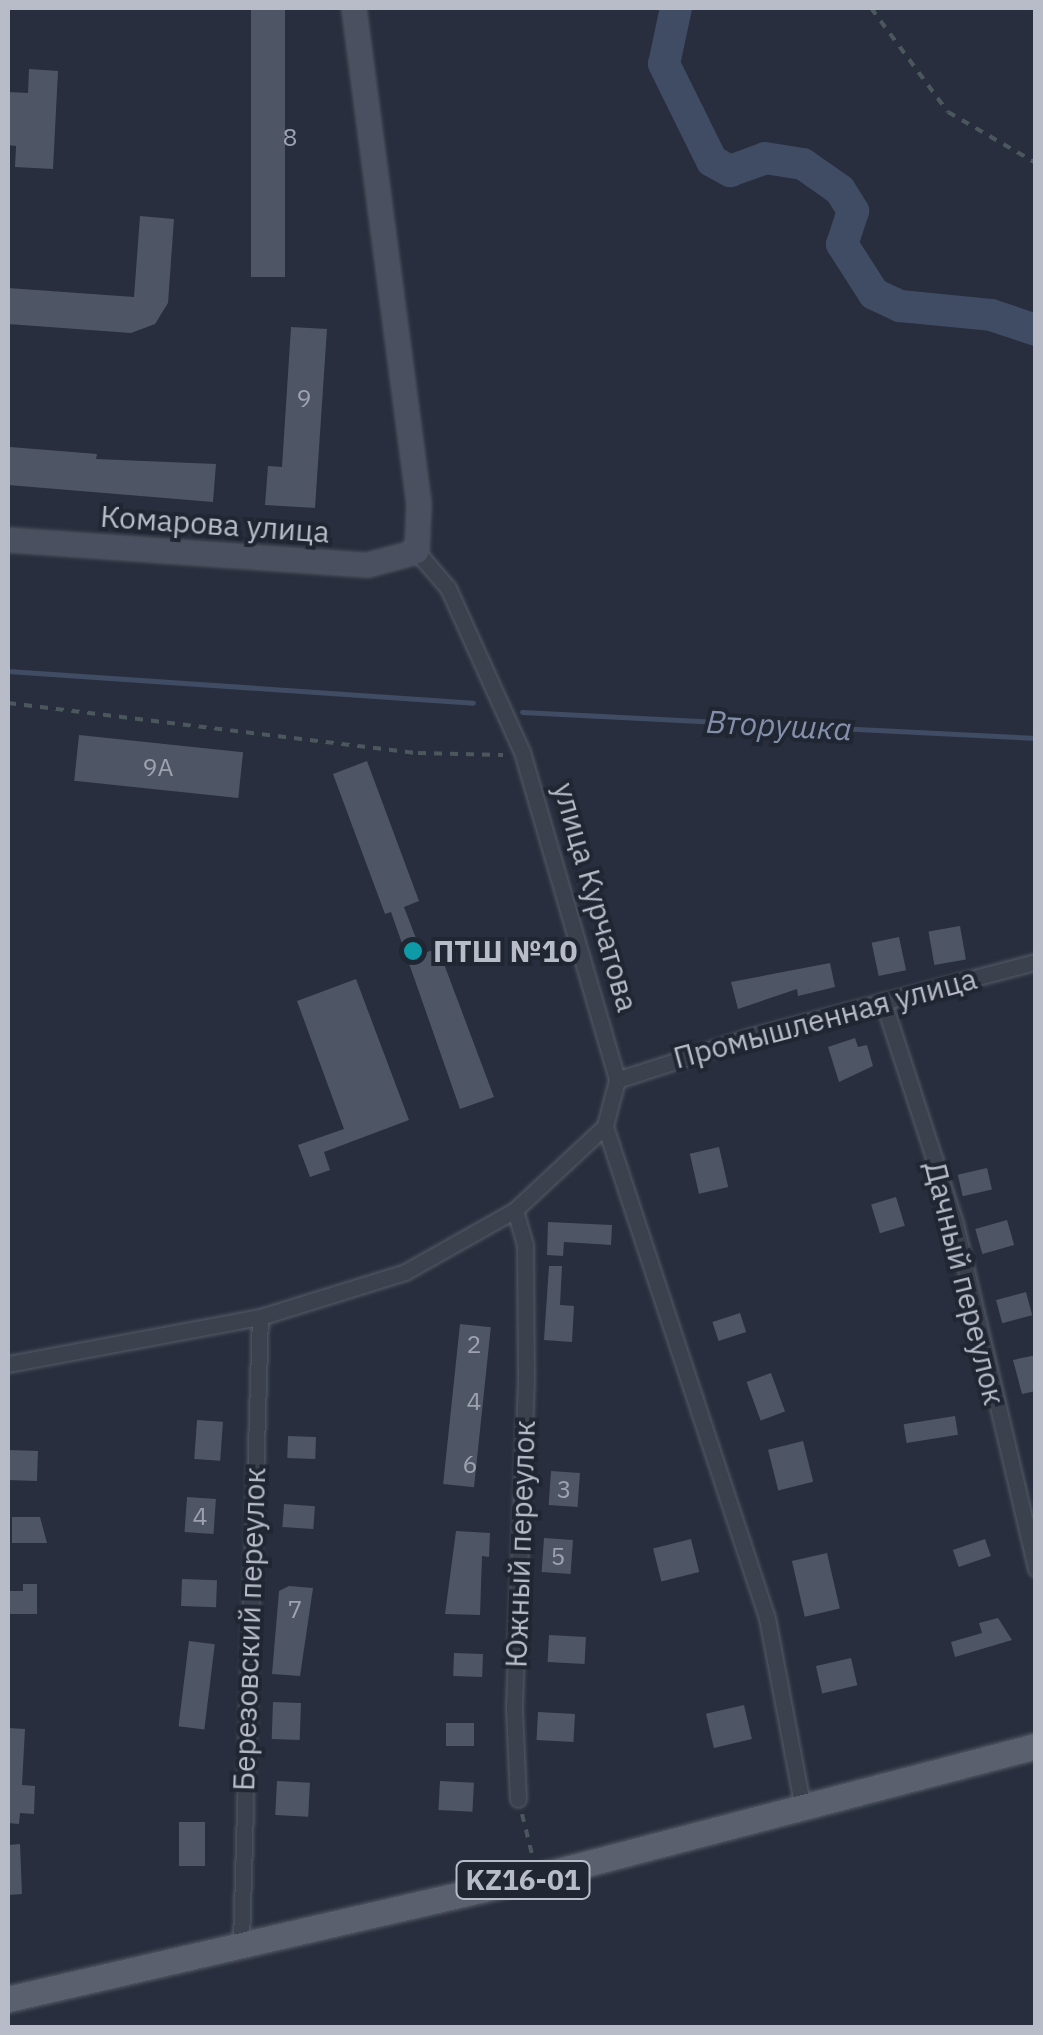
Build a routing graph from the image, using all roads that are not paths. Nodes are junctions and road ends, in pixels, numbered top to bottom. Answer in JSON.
{"nodes":[{"id":1,"x":354,"y":8,"type":"edge"},
{"id":2,"x":8,"y":540,"type":"edge"},
{"id":3,"x":418,"y":552,"type":"junction"},
{"id":4,"x":1035,"y":962,"type":"edge"},
{"id":5,"x":884,"y":1001,"type":"junction"},
{"id":6,"x":618,"y":1080,"type":"junction"},
{"id":7,"x":605,"y":1126,"type":"junction"},
{"id":8,"x":515,"y":1210,"type":"junction"},
{"id":9,"x":260,"y":1317,"type":"junction"},
{"id":10,"x":8,"y":1364,"type":"edge"},
{"id":11,"x":1036,"y":1569,"type":"edge"},
{"id":12,"x":1036,"y":1746,"type":"edge"},
{"id":13,"x":518,"y":1799,"type":"road end"},
{"id":14,"x":802,"y":1804,"type":"junction"},
{"id":15,"x":241,"y":1941,"type":"junction"},
{"id":16,"x":8,"y":1999,"type":"edge"}],
"edges":[{"from":1,"to":3,"type":"street"},
{"from":2,"to":3,"type":"street","name":"Комарова улица"},
{"from":3,"to":6,"type":"street","name":"улица Курчатова"},
{"from":4,"to":5,"type":"street","name":"Промышленная улица"},
{"from":5,"to":6,"type":"street","name":"Промышленная улица"},
{"from":5,"to":11,"type":"street","name":"Дачный переулок"},
{"from":6,"to":7,"type":"street"},
{"from":7,"to":8,"type":"street"},
{"from":7,"to":14,"type":"street"},
{"from":8,"to":9,"type":"street"},
{"from":8,"to":13,"type":"street","name":"Южный переулок"},
{"from":9,"to":10,"type":"street"},
{"from":9,"to":15,"type":"street","name":"Березовский переулок"},
{"from":12,"to":14,"type":"main road","number":"KZ16-01"},
{"from":14,"to":15,"type":"main road","number":"KZ16-01"},
{"from":15,"to":16,"type":"main road","number":"KZ16-01"}]}
